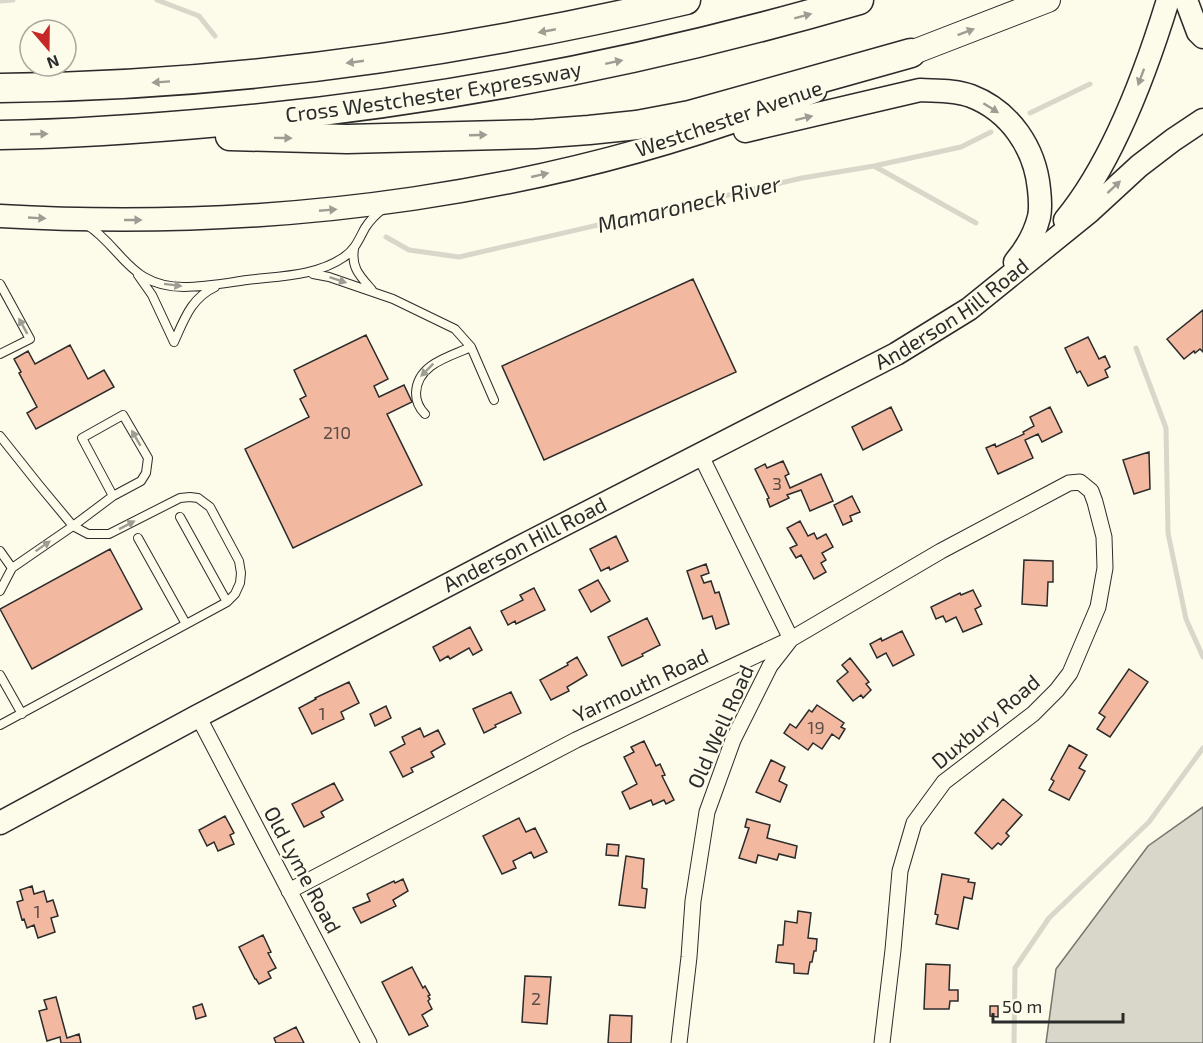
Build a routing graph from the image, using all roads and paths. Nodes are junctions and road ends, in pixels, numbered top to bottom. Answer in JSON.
{"nodes":[{"id":1,"x":686,"y":0,"type":"edge"},
{"id":2,"x":859,"y":0,"type":"edge"},
{"id":3,"x":1048,"y":0,"type":"edge"},
{"id":4,"x":1168,"y":0,"type":"edge"},
{"id":5,"x":1186,"y":0,"type":"edge"},
{"id":6,"x":1203,"y":37,"type":"edge"},
{"id":7,"x":911,"y":53,"type":"junction"},
{"id":8,"x":0,"y":88,"type":"edge"},
{"id":9,"x":1203,"y":120,"type":"edge"},
{"id":10,"x":78,"y":132,"type":"junction"},
{"id":11,"x":0,"y":135,"type":"edge"},
{"id":12,"x":643,"y":150,"type":"junction"},
{"id":13,"x":399,"y":201,"type":"junction"},
{"id":14,"x":0,"y":216,"type":"edge"},
{"id":15,"x":74,"y":219,"type":"junction"},
{"id":16,"x":354,"y":248,"type":"junction"},
{"id":17,"x":1038,"y":252,"type":"junction"},
{"id":18,"x":133,"y":269,"type":"junction"},
{"id":19,"x":303,"y":273,"type":"junction"},
{"id":20,"x":221,"y":283,"type":"junction"},
{"id":21,"x":0,"y":284,"type":"edge"},
{"id":22,"x":373,"y":291,"type":"junction"},
{"id":23,"x":991,"y":291,"type":"junction"},
{"id":24,"x":471,"y":347,"type":"junction"},
{"id":25,"x":0,"y":354,"type":"edge"},
{"id":26,"x":494,"y":400,"type":"dead end"},
{"id":27,"x":425,"y":414,"type":"dead end"},
{"id":28,"x":0,"y":436,"type":"edge"},
{"id":29,"x":700,"y":454,"type":"junction"},
{"id":30,"x":113,"y":496,"type":"junction"},
{"id":31,"x":1008,"y":515,"type":"joint"},
{"id":32,"x":180,"y":517,"type":"dead end"},
{"id":33,"x":73,"y":526,"type":"junction"},
{"id":34,"x":138,"y":538,"type":"dead end"},
{"id":35,"x":1,"y":555,"type":"edge"},
{"id":36,"x":12,"y":568,"type":"junction"},
{"id":37,"x":0,"y":591,"type":"edge"},
{"id":38,"x":227,"y":602,"type":"junction"},
{"id":39,"x":186,"y":624,"type":"junction"},
{"id":40,"x":792,"y":639,"type":"junction"},
{"id":41,"x":0,"y":675,"type":"edge"},
{"id":42,"x":22,"y":714,"type":"junction"},
{"id":43,"x":198,"y":716,"type":"junction"},
{"id":44,"x":0,"y":725,"type":"edge"},
{"id":45,"x":0,"y":823,"type":"edge"},
{"id":46,"x":289,"y":891,"type":"junction"},
{"id":47,"x":369,"y":1043,"type":"edge"},
{"id":48,"x":679,"y":1043,"type":"edge"},
{"id":49,"x":882,"y":1043,"type":"edge"}],
"edges":[{"from":1,"to":8,"type":"highway","name":"Cross Westchester Expressway","one_way":true},
{"from":10,"to":2,"type":"highway","name":"Cross Westchester Expressway","one_way":true},
{"from":7,"to":3,"type":"main road","name":"Westchester Avenue","one_way":true},
{"from":4,"to":17,"type":"main road","name":"Anderson Hill Road","one_way":true},
{"from":5,"to":6,"type":"main road"},
{"from":10,"to":7,"type":"highway","one_way":true},
{"from":7,"to":12,"type":"main road","name":"Westchester Avenue"},
{"from":17,"to":9,"type":"main road","name":"Anderson Hill Road","one_way":true},
{"from":11,"to":10,"type":"highway","name":"Cross Westchester Expressway","one_way":true},
{"from":13,"to":12,"type":"main road","name":"Westchester Avenue","one_way":true},
{"from":12,"to":23,"type":"main road","one_way":true},
{"from":15,"to":13,"type":"main road","name":"Westchester Avenue","one_way":true},
{"from":13,"to":16,"type":"lane"},
{"from":14,"to":15,"type":"main road","one_way":true},
{"from":15,"to":18,"type":"lane"},
{"from":16,"to":19,"type":"lane"},
{"from":16,"to":22,"type":"lane"},
{"from":17,"to":23,"type":"main road","name":"Anderson Hill Road"},
{"from":18,"to":20,"type":"lane","one_way":true},
{"from":18,"to":20,"type":"lane"},
{"from":19,"to":20,"type":"lane"},
{"from":19,"to":22,"type":"lane","one_way":true},
{"from":25,"to":21,"type":"lane","one_way":true},
{"from":22,"to":24,"type":"lane"},
{"from":23,"to":29,"type":"main road","name":"Anderson Hill Road"},
{"from":24,"to":26,"type":"lane"},
{"from":24,"to":27,"type":"lane","one_way":true},
{"from":28,"to":33,"type":"lane"},
{"from":29,"to":40,"type":"street"},
{"from":29,"to":43,"type":"main road","name":"Anderson Hill Road"},
{"from":30,"to":30,"type":"lane","one_way":true},
{"from":30,"to":33,"type":"lane"},
{"from":31,"to":40,"type":"street","name":"Yarmouth Road"},
{"from":31,"to":49,"type":"street","name":"Duxbury Road"},
{"from":32,"to":38,"type":"lane"},
{"from":36,"to":33,"type":"lane","one_way":true},
{"from":33,"to":38,"type":"lane","one_way":true},
{"from":34,"to":39,"type":"lane"},
{"from":35,"to":36,"type":"lane"},
{"from":36,"to":37,"type":"lane"},
{"from":38,"to":39,"type":"lane"},
{"from":39,"to":42,"type":"lane"},
{"from":40,"to":46,"type":"street","name":"Yarmouth Road"},
{"from":40,"to":48,"type":"street","name":"Old Well Road"},
{"from":41,"to":42,"type":"lane"},
{"from":42,"to":44,"type":"lane"},
{"from":43,"to":45,"type":"main road","name":"Anderson Hill Road"},
{"from":43,"to":46,"type":"street","name":"Old Lyme Road"},
{"from":46,"to":47,"type":"street","name":"Old Lyme Road"}]}
